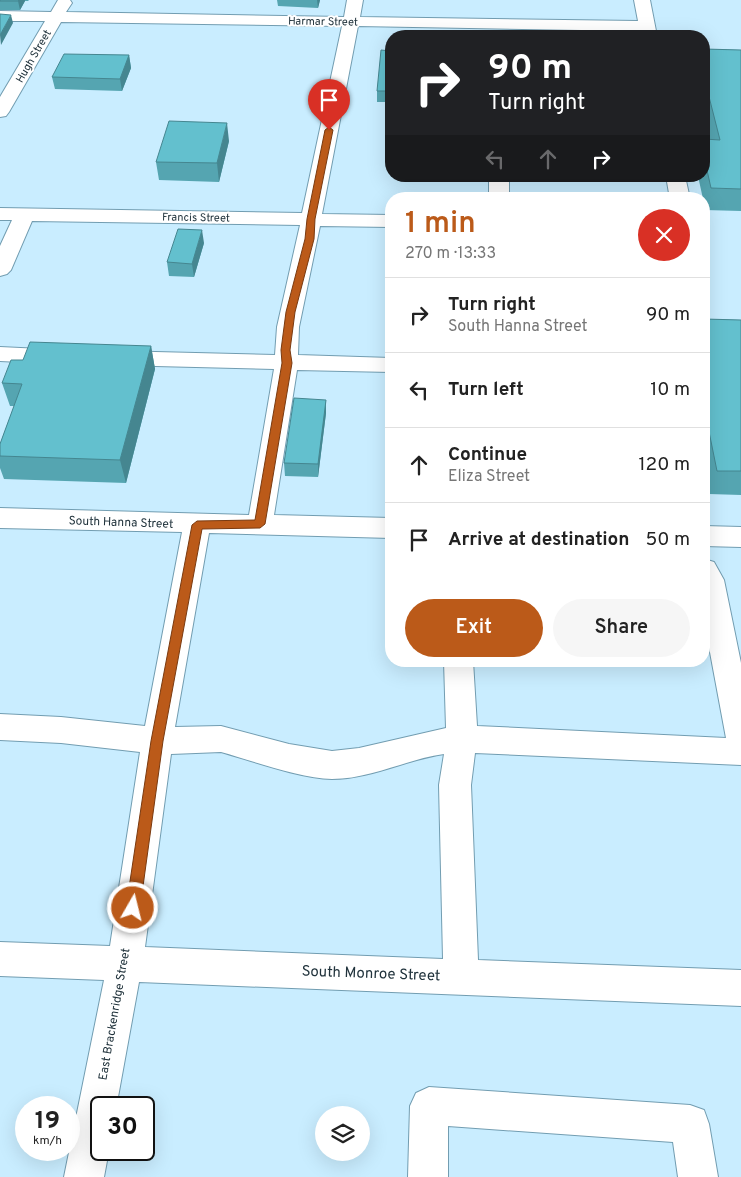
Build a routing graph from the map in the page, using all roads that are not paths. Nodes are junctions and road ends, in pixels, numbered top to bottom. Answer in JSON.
{"nodes":[{"id":1,"x":65,"y":0,"type":"edge"},
{"id":2,"x":355,"y":0,"type":"edge"},
{"id":3,"x":642,"y":0,"type":"edge"},
{"id":4,"x":0,"y":16,"type":"edge"},
{"id":5,"x":55,"y":16,"type":"junction"},
{"id":6,"x":351,"y":22,"type":"junction"},
{"id":7,"x":498,"y":23,"type":"edge"},
{"id":8,"x":629,"y":30,"type":"edge"},
{"id":9,"x":648,"y":30,"type":"edge"},
{"id":10,"x":0,"y":112,"type":"edge"},
{"id":11,"x":0,"y":214,"type":"edge"},
{"id":12,"x":24,"y":215,"type":"junction"},
{"id":13,"x":311,"y":219,"type":"junction"},
{"id":14,"x":385,"y":221,"type":"edge"},
{"id":15,"x":0,"y":270,"type":"edge"},
{"id":16,"x":0,"y":354,"type":"edge"},
{"id":17,"x":287,"y":363,"type":"junction"},
{"id":18,"x":385,"y":365,"type":"edge"},
{"id":19,"x":0,"y":518,"type":"edge"},
{"id":20,"x":260,"y":524,"type":"junction"},
{"id":21,"x":197,"y":525,"type":"junction"},
{"id":22,"x":385,"y":528,"type":"edge"},
{"id":23,"x":710,"y":536,"type":"edge"},
{"id":24,"x":741,"y":537,"type":"edge"},
{"id":25,"x":710,"y":580,"type":"edge"},
{"id":26,"x":458,"y":667,"type":"edge"},
{"id":27,"x":0,"y":727,"type":"edge"},
{"id":28,"x":741,"y":737,"type":"edge"},
{"id":29,"x":462,"y":739,"type":"junction"},
{"id":30,"x":157,"y":741,"type":"junction"},
{"id":31,"x":741,"y":752,"type":"edge"},
{"id":32,"x":0,"y":959,"type":"edge"},
{"id":33,"x":125,"y":963,"type":"junction"},
{"id":34,"x":462,"y":976,"type":"junction"},
{"id":35,"x":741,"y":988,"type":"edge"},
{"id":36,"x":84,"y":1177,"type":"edge"},
{"id":37,"x":428,"y":1177,"type":"edge"},
{"id":38,"x":698,"y":1177,"type":"edge"}],
"edges":[{"from":1,"to":5,"type":"street","name":"Hugh Street"},
{"from":2,"to":6,"type":"street"},
{"from":3,"to":9,"type":"street"},
{"from":4,"to":5,"type":"street","name":"Harmar Street"},
{"from":5,"to":6,"type":"street","name":"Harmar Street"},
{"from":5,"to":10,"type":"street","name":"Hugh Street"},
{"from":6,"to":7,"type":"street","name":"Harmar Street"},
{"from":6,"to":13,"type":"street"},
{"from":7,"to":8,"type":"street","name":"Harmar Street"},
{"from":11,"to":12,"type":"street","name":"Francis Street"},
{"from":12,"to":13,"type":"street","name":"Francis Street"},
{"from":12,"to":15,"type":"street"},
{"from":13,"to":14,"type":"street","name":"Francis Street"},
{"from":13,"to":17,"type":"street"},
{"from":16,"to":17,"type":"street"},
{"from":17,"to":18,"type":"street"},
{"from":17,"to":20,"type":"street"},
{"from":19,"to":21,"type":"street","name":"South Hanna Street"},
{"from":20,"to":21,"type":"street","name":"South Hanna Street"},
{"from":20,"to":22,"type":"street","name":"South Hanna Street"},
{"from":21,"to":30,"type":"street","name":"East Brackenridge Street"},
{"from":23,"to":24,"type":"street"},
{"from":25,"to":28,"type":"street"},
{"from":26,"to":29,"type":"street"},
{"from":27,"to":30,"type":"street"},
{"from":29,"to":30,"type":"street"},
{"from":29,"to":31,"type":"street"},
{"from":29,"to":34,"type":"street"},
{"from":30,"to":33,"type":"street","name":"East Brackenridge Street"},
{"from":32,"to":33,"type":"street","name":"South Monroe Street"},
{"from":33,"to":34,"type":"street","name":"South Monroe Street"},
{"from":33,"to":36,"type":"street","name":"East Brackenridge Street"},
{"from":34,"to":35,"type":"street","name":"South Monroe Street"},
{"from":37,"to":38,"type":"street"}]}
